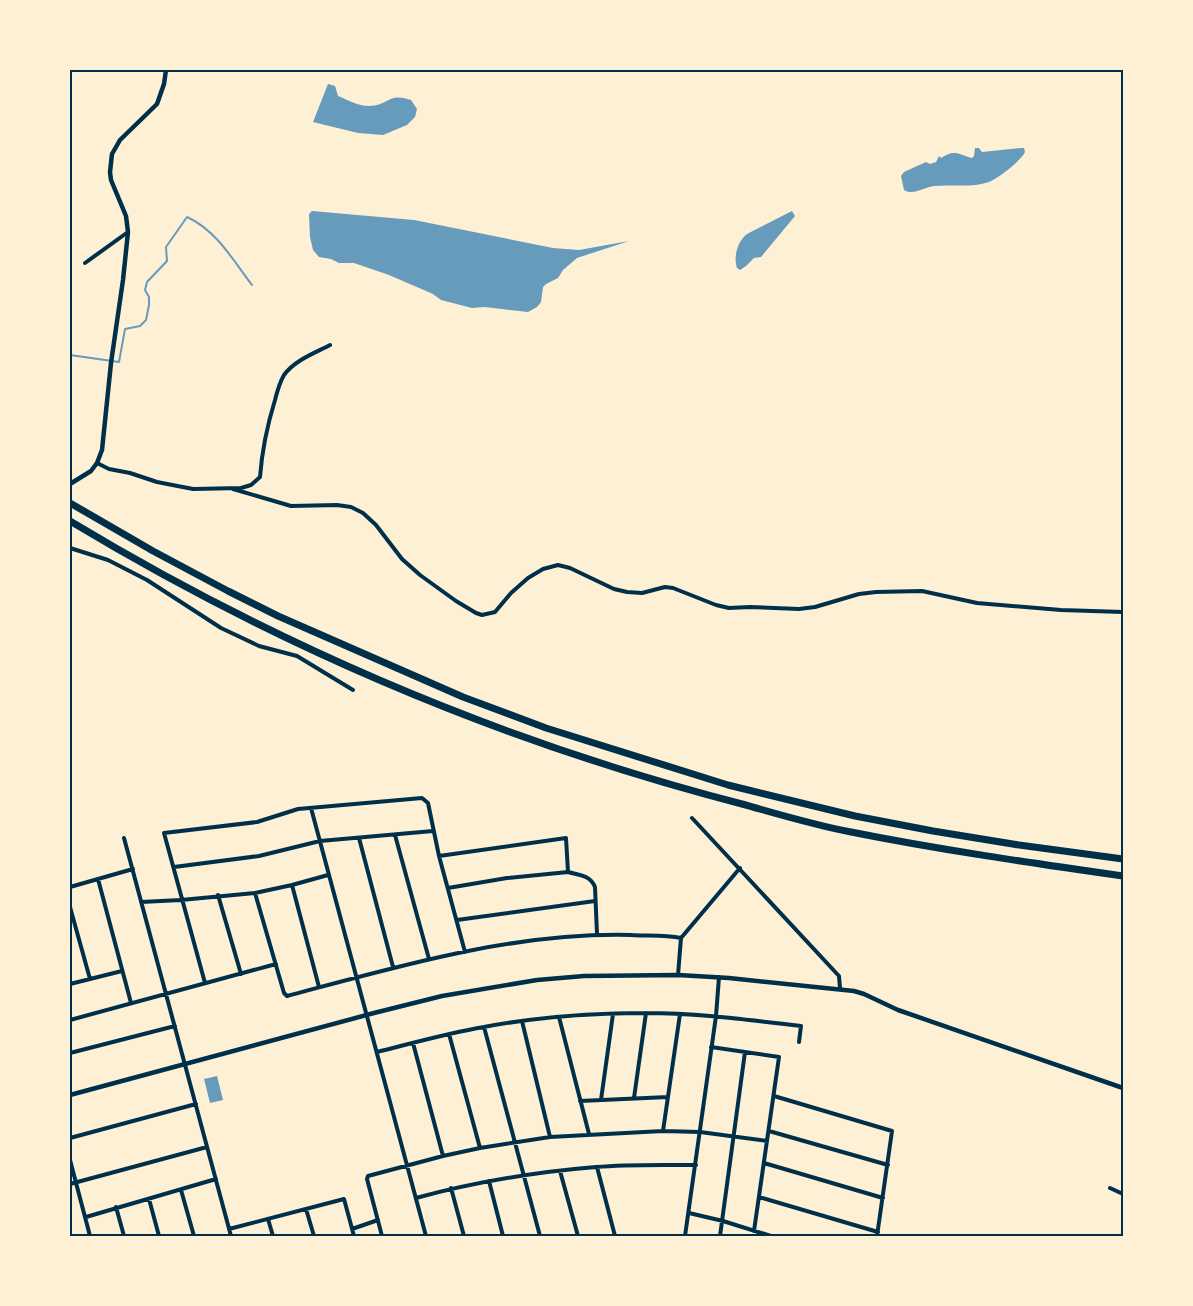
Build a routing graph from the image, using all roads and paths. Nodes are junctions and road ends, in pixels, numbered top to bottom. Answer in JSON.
{"nodes":[{"id":1,"x":166,"y":70,"type":"edge"},
{"id":2,"x":128,"y":232,"type":"junction"},
{"id":3,"x":85,"y":263,"type":"dead end"},
{"id":4,"x":330,"y":345,"type":"dead end"},
{"id":5,"x":97,"y":463,"type":"junction"},
{"id":6,"x":70,"y":484,"type":"edge"},
{"id":7,"x":233,"y":489,"type":"junction"},
{"id":8,"x":70,"y":503,"type":"edge"},
{"id":9,"x":70,"y":521,"type":"edge"},
{"id":10,"x":70,"y":548,"type":"edge"},
{"id":11,"x":1123,"y":612,"type":"edge"},
{"id":12,"x":352,"y":690,"type":"dead end"},
{"id":13,"x":311,"y":808,"type":"junction"},
{"id":14,"x":692,"y":818,"type":"dead end"},
{"id":15,"x":432,"y":831,"type":"junction"},
{"id":16,"x":395,"y":835,"type":"junction"},
{"id":17,"x":124,"y":838,"type":"dead end"},
{"id":18,"x":359,"y":838,"type":"junction"},
{"id":19,"x":320,"y":841,"type":"junction"},
{"id":20,"x":439,"y":856,"type":"junction"},
{"id":21,"x":1123,"y":859,"type":"edge"},
{"id":22,"x":174,"y":867,"type":"junction"},
{"id":23,"x":740,"y":868,"type":"junction"},
{"id":24,"x":133,"y":869,"type":"junction"},
{"id":25,"x":568,"y":872,"type":"junction"},
{"id":26,"x":328,"y":875,"type":"junction"},
{"id":27,"x":1123,"y":876,"type":"edge"},
{"id":28,"x":98,"y":879,"type":"junction"},
{"id":29,"x":292,"y":885,"type":"junction"},
{"id":30,"x":70,"y":887,"type":"edge"},
{"id":31,"x":448,"y":888,"type":"junction"},
{"id":32,"x":255,"y":893,"type":"junction"},
{"id":33,"x":218,"y":896,"type":"junction"},
{"id":34,"x":181,"y":900,"type":"junction"},
{"id":35,"x":595,"y":901,"type":"junction"},
{"id":36,"x":141,"y":902,"type":"junction"},
{"id":37,"x":70,"y":906,"type":"edge"},
{"id":38,"x":457,"y":920,"type":"junction"},
{"id":39,"x":597,"y":934,"type":"junction"},
{"id":40,"x":681,"y":938,"type":"junction"},
{"id":41,"x":465,"y":952,"type":"junction"},
{"id":42,"x":429,"y":960,"type":"junction"},
{"id":43,"x":276,"y":964,"type":"junction"},
{"id":44,"x":393,"y":967,"type":"junction"},
{"id":45,"x":122,"y":971,"type":"junction"},
{"id":46,"x":241,"y":974,"type":"junction"},
{"id":47,"x":678,"y":975,"type":"junction"},
{"id":48,"x":357,"y":977,"type":"junction"},
{"id":49,"x":719,"y":977,"type":"junction"},
{"id":50,"x":90,"y":979,"type":"junction"},
{"id":51,"x":205,"y":983,"type":"junction"},
{"id":52,"x":70,"y":984,"type":"edge"},
{"id":53,"x":319,"y":987,"type":"junction"},
{"id":54,"x":840,"y":988,"type":"junction"},
{"id":55,"x":166,"y":994,"type":"junction"},
{"id":56,"x":131,"y":1003,"type":"junction"},
{"id":57,"x":646,"y":1013,"type":"junction"},
{"id":58,"x":367,"y":1014,"type":"junction"},
{"id":59,"x":613,"y":1014,"type":"junction"},
{"id":60,"x":680,"y":1014,"type":"junction"},
{"id":61,"x":716,"y":1016,"type":"junction"},
{"id":62,"x":559,"y":1017,"type":"junction"},
{"id":63,"x":70,"y":1020,"type":"edge"},
{"id":64,"x":522,"y":1021,"type":"junction"},
{"id":65,"x":175,"y":1026,"type":"junction"},
{"id":66,"x":484,"y":1027,"type":"junction"},
{"id":67,"x":448,"y":1034,"type":"junction"},
{"id":68,"x":799,"y":1042,"type":"dead end"},
{"id":69,"x":412,"y":1043,"type":"junction"},
{"id":70,"x":711,"y":1047,"type":"junction"},
{"id":71,"x":377,"y":1052,"type":"junction"},
{"id":72,"x":745,"y":1052,"type":"junction"},
{"id":73,"x":70,"y":1053,"type":"edge"},
{"id":74,"x":185,"y":1064,"type":"junction"},
{"id":75,"x":1123,"y":1088,"type":"edge"},
{"id":76,"x":70,"y":1095,"type":"edge"},
{"id":77,"x":668,"y":1096,"type":"junction"},
{"id":78,"x":774,"y":1096,"type":"junction"},
{"id":79,"x":634,"y":1098,"type":"junction"},
{"id":80,"x":601,"y":1100,"type":"junction"},
{"id":81,"x":580,"y":1101,"type":"junction"},
{"id":82,"x":196,"y":1104,"type":"junction"},
{"id":83,"x":663,"y":1131,"type":"junction"},
{"id":84,"x":769,"y":1131,"type":"junction"},
{"id":85,"x":700,"y":1132,"type":"junction"},
{"id":86,"x":589,"y":1134,"type":"junction"},
{"id":87,"x":550,"y":1137,"type":"junction"},
{"id":88,"x":733,"y":1137,"type":"junction"},
{"id":89,"x":70,"y":1138,"type":"edge"},
{"id":90,"x":767,"y":1141,"type":"junction"},
{"id":91,"x":515,"y":1142,"type":"junction"},
{"id":92,"x":208,"y":1147,"type":"junction"},
{"id":93,"x":480,"y":1148,"type":"junction"},
{"id":94,"x":443,"y":1156,"type":"junction"},
{"id":95,"x":70,"y":1160,"type":"edge"},
{"id":96,"x":764,"y":1163,"type":"junction"},
{"id":97,"x":888,"y":1164,"type":"junction"},
{"id":98,"x":696,"y":1165,"type":"junction"},
{"id":99,"x":407,"y":1166,"type":"junction"},
{"id":100,"x":597,"y":1166,"type":"junction"},
{"id":101,"x":560,"y":1171,"type":"junction"},
{"id":102,"x":524,"y":1176,"type":"junction"},
{"id":103,"x":216,"y":1179,"type":"junction"},
{"id":104,"x":489,"y":1181,"type":"junction"},
{"id":105,"x":77,"y":1182,"type":"junction"},
{"id":106,"x":70,"y":1184,"type":"edge"},
{"id":107,"x":452,"y":1188,"type":"junction"},
{"id":108,"x":1110,"y":1188,"type":"dead end"},
{"id":109,"x":181,"y":1190,"type":"junction"},
{"id":110,"x":1123,"y":1194,"type":"edge"},
{"id":111,"x":759,"y":1197,"type":"junction"},
{"id":112,"x":416,"y":1198,"type":"junction"},
{"id":113,"x":883,"y":1198,"type":"junction"},
{"id":114,"x":148,"y":1199,"type":"junction"},
{"id":115,"x":116,"y":1207,"type":"junction"},
{"id":116,"x":306,"y":1209,"type":"junction"},
{"id":117,"x":688,"y":1213,"type":"junction"},
{"id":118,"x":86,"y":1217,"type":"junction"},
{"id":119,"x":268,"y":1219,"type":"junction"},
{"id":120,"x":378,"y":1220,"type":"junction"},
{"id":121,"x":723,"y":1221,"type":"junction"},
{"id":122,"x":229,"y":1229,"type":"junction"},
{"id":123,"x":352,"y":1229,"type":"junction"},
{"id":124,"x":754,"y":1231,"type":"junction"},
{"id":125,"x":877,"y":1234,"type":"edge"},
{"id":126,"x":90,"y":1236,"type":"edge"},
{"id":127,"x":124,"y":1236,"type":"edge"},
{"id":128,"x":159,"y":1236,"type":"edge"},
{"id":129,"x":194,"y":1236,"type":"edge"},
{"id":130,"x":231,"y":1236,"type":"edge"},
{"id":131,"x":273,"y":1236,"type":"edge"},
{"id":132,"x":314,"y":1236,"type":"edge"},
{"id":133,"x":354,"y":1236,"type":"edge"},
{"id":134,"x":382,"y":1236,"type":"edge"},
{"id":135,"x":426,"y":1236,"type":"edge"},
{"id":136,"x":464,"y":1236,"type":"edge"},
{"id":137,"x":503,"y":1236,"type":"edge"},
{"id":138,"x":540,"y":1236,"type":"edge"},
{"id":139,"x":578,"y":1236,"type":"edge"},
{"id":140,"x":615,"y":1236,"type":"edge"},
{"id":141,"x":685,"y":1236,"type":"edge"},
{"id":142,"x":720,"y":1236,"type":"edge"},
{"id":143,"x":771,"y":1236,"type":"edge"}],
"edges":[{"from":1,"to":2,"type":"street"},
{"from":2,"to":3,"type":"street"},
{"from":2,"to":5,"type":"street"},
{"from":4,"to":7,"type":"street"},
{"from":5,"to":6,"type":"street"},
{"from":5,"to":7,"type":"street"},
{"from":7,"to":11,"type":"street"},
{"from":8,"to":21,"type":"highway"},
{"from":9,"to":27,"type":"highway"},
{"from":10,"to":12,"type":"street"},
{"from":13,"to":15,"type":"street"},
{"from":13,"to":19,"type":"street"},
{"from":13,"to":22,"type":"street"},
{"from":14,"to":23,"type":"street"},
{"from":15,"to":16,"type":"street"},
{"from":15,"to":20,"type":"street"},
{"from":16,"to":18,"type":"street"},
{"from":16,"to":42,"type":"street"},
{"from":17,"to":24,"type":"street"},
{"from":18,"to":19,"type":"street"},
{"from":18,"to":44,"type":"street"},
{"from":19,"to":22,"type":"street"},
{"from":19,"to":26,"type":"street"},
{"from":20,"to":25,"type":"street"},
{"from":20,"to":31,"type":"street"},
{"from":22,"to":34,"type":"street"},
{"from":23,"to":40,"type":"street"},
{"from":23,"to":54,"type":"street"},
{"from":24,"to":28,"type":"street"},
{"from":24,"to":36,"type":"street"},
{"from":25,"to":31,"type":"street"},
{"from":25,"to":35,"type":"street"},
{"from":26,"to":29,"type":"street"},
{"from":26,"to":48,"type":"street"},
{"from":28,"to":30,"type":"street"},
{"from":28,"to":45,"type":"street"},
{"from":29,"to":32,"type":"street"},
{"from":29,"to":53,"type":"street"},
{"from":31,"to":38,"type":"street"},
{"from":32,"to":33,"type":"street"},
{"from":32,"to":43,"type":"street"},
{"from":33,"to":34,"type":"street"},
{"from":33,"to":46,"type":"street"},
{"from":34,"to":36,"type":"street"},
{"from":34,"to":51,"type":"street"},
{"from":35,"to":38,"type":"street"},
{"from":35,"to":39,"type":"street"},
{"from":36,"to":55,"type":"street"},
{"from":37,"to":50,"type":"street"},
{"from":38,"to":41,"type":"street"},
{"from":39,"to":40,"type":"street"},
{"from":39,"to":41,"type":"street"},
{"from":40,"to":47,"type":"street"},
{"from":41,"to":42,"type":"street"},
{"from":42,"to":44,"type":"street"},
{"from":43,"to":46,"type":"street"},
{"from":43,"to":53,"type":"street"},
{"from":44,"to":48,"type":"street"},
{"from":45,"to":50,"type":"street"},
{"from":45,"to":56,"type":"street"},
{"from":46,"to":51,"type":"street"},
{"from":47,"to":49,"type":"street"},
{"from":47,"to":58,"type":"street"},
{"from":48,"to":53,"type":"street"},
{"from":48,"to":58,"type":"street"},
{"from":49,"to":54,"type":"street"},
{"from":49,"to":61,"type":"street"},
{"from":50,"to":52,"type":"street"},
{"from":51,"to":55,"type":"street"},
{"from":54,"to":75,"type":"street"},
{"from":55,"to":56,"type":"street"},
{"from":55,"to":65,"type":"street"},
{"from":56,"to":63,"type":"street"},
{"from":57,"to":59,"type":"street"},
{"from":57,"to":60,"type":"street"},
{"from":57,"to":79,"type":"street"},
{"from":58,"to":71,"type":"street"},
{"from":58,"to":74,"type":"street"},
{"from":59,"to":62,"type":"street"},
{"from":59,"to":80,"type":"street"},
{"from":60,"to":61,"type":"street"},
{"from":60,"to":77,"type":"street"},
{"from":61,"to":68,"type":"street"},
{"from":61,"to":70,"type":"street"},
{"from":62,"to":64,"type":"street"},
{"from":62,"to":81,"type":"street"},
{"from":64,"to":66,"type":"street"},
{"from":64,"to":87,"type":"street"},
{"from":65,"to":73,"type":"street"},
{"from":65,"to":74,"type":"street"},
{"from":66,"to":67,"type":"street"},
{"from":66,"to":91,"type":"street"},
{"from":67,"to":69,"type":"street"},
{"from":67,"to":93,"type":"street"},
{"from":69,"to":71,"type":"street"},
{"from":69,"to":94,"type":"street"},
{"from":70,"to":72,"type":"street"},
{"from":70,"to":85,"type":"street"},
{"from":71,"to":99,"type":"street"},
{"from":72,"to":78,"type":"street"},
{"from":72,"to":88,"type":"street"},
{"from":74,"to":76,"type":"street"},
{"from":74,"to":82,"type":"street"},
{"from":77,"to":79,"type":"street"},
{"from":77,"to":83,"type":"street"},
{"from":78,"to":84,"type":"street"},
{"from":78,"to":97,"type":"street"},
{"from":79,"to":80,"type":"street"},
{"from":80,"to":81,"type":"street"},
{"from":81,"to":86,"type":"street"},
{"from":82,"to":89,"type":"street"},
{"from":82,"to":92,"type":"street"},
{"from":83,"to":85,"type":"street"},
{"from":83,"to":86,"type":"street"},
{"from":84,"to":90,"type":"street"},
{"from":84,"to":97,"type":"street"},
{"from":85,"to":88,"type":"street"},
{"from":85,"to":98,"type":"street"},
{"from":86,"to":87,"type":"street"},
{"from":87,"to":91,"type":"street"},
{"from":88,"to":90,"type":"street"},
{"from":88,"to":121,"type":"street"},
{"from":90,"to":96,"type":"street"},
{"from":91,"to":93,"type":"street"},
{"from":91,"to":102,"type":"street"},
{"from":92,"to":103,"type":"street"},
{"from":92,"to":105,"type":"street"},
{"from":93,"to":94,"type":"street"},
{"from":94,"to":99,"type":"street"},
{"from":95,"to":105,"type":"street"},
{"from":96,"to":111,"type":"street"},
{"from":96,"to":113,"type":"street"},
{"from":97,"to":113,"type":"street"},
{"from":98,"to":100,"type":"street"},
{"from":98,"to":117,"type":"street"},
{"from":99,"to":112,"type":"street"},
{"from":99,"to":120,"type":"street"},
{"from":100,"to":101,"type":"street"},
{"from":100,"to":140,"type":"street"},
{"from":101,"to":102,"type":"street"},
{"from":101,"to":139,"type":"street"},
{"from":102,"to":104,"type":"street"},
{"from":102,"to":138,"type":"street"},
{"from":103,"to":109,"type":"street"},
{"from":103,"to":122,"type":"street"},
{"from":104,"to":107,"type":"street"},
{"from":104,"to":137,"type":"street"},
{"from":105,"to":106,"type":"street"},
{"from":105,"to":118,"type":"street"},
{"from":107,"to":112,"type":"street"},
{"from":107,"to":136,"type":"street"},
{"from":108,"to":110,"type":"street"},
{"from":109,"to":114,"type":"street"},
{"from":109,"to":129,"type":"street"},
{"from":111,"to":124,"type":"street"},
{"from":111,"to":125,"type":"street"},
{"from":112,"to":135,"type":"street"},
{"from":113,"to":125,"type":"street"},
{"from":114,"to":115,"type":"street"},
{"from":114,"to":128,"type":"street"},
{"from":115,"to":118,"type":"street"},
{"from":115,"to":127,"type":"street"},
{"from":116,"to":119,"type":"street"},
{"from":116,"to":123,"type":"street"},
{"from":116,"to":132,"type":"street"},
{"from":117,"to":121,"type":"street"},
{"from":117,"to":141,"type":"street"},
{"from":118,"to":126,"type":"street"},
{"from":119,"to":122,"type":"street"},
{"from":119,"to":131,"type":"street"},
{"from":120,"to":123,"type":"street"},
{"from":120,"to":134,"type":"street"},
{"from":121,"to":124,"type":"street"},
{"from":121,"to":142,"type":"street"},
{"from":122,"to":130,"type":"street"},
{"from":123,"to":133,"type":"street"},
{"from":124,"to":143,"type":"street"}]}
